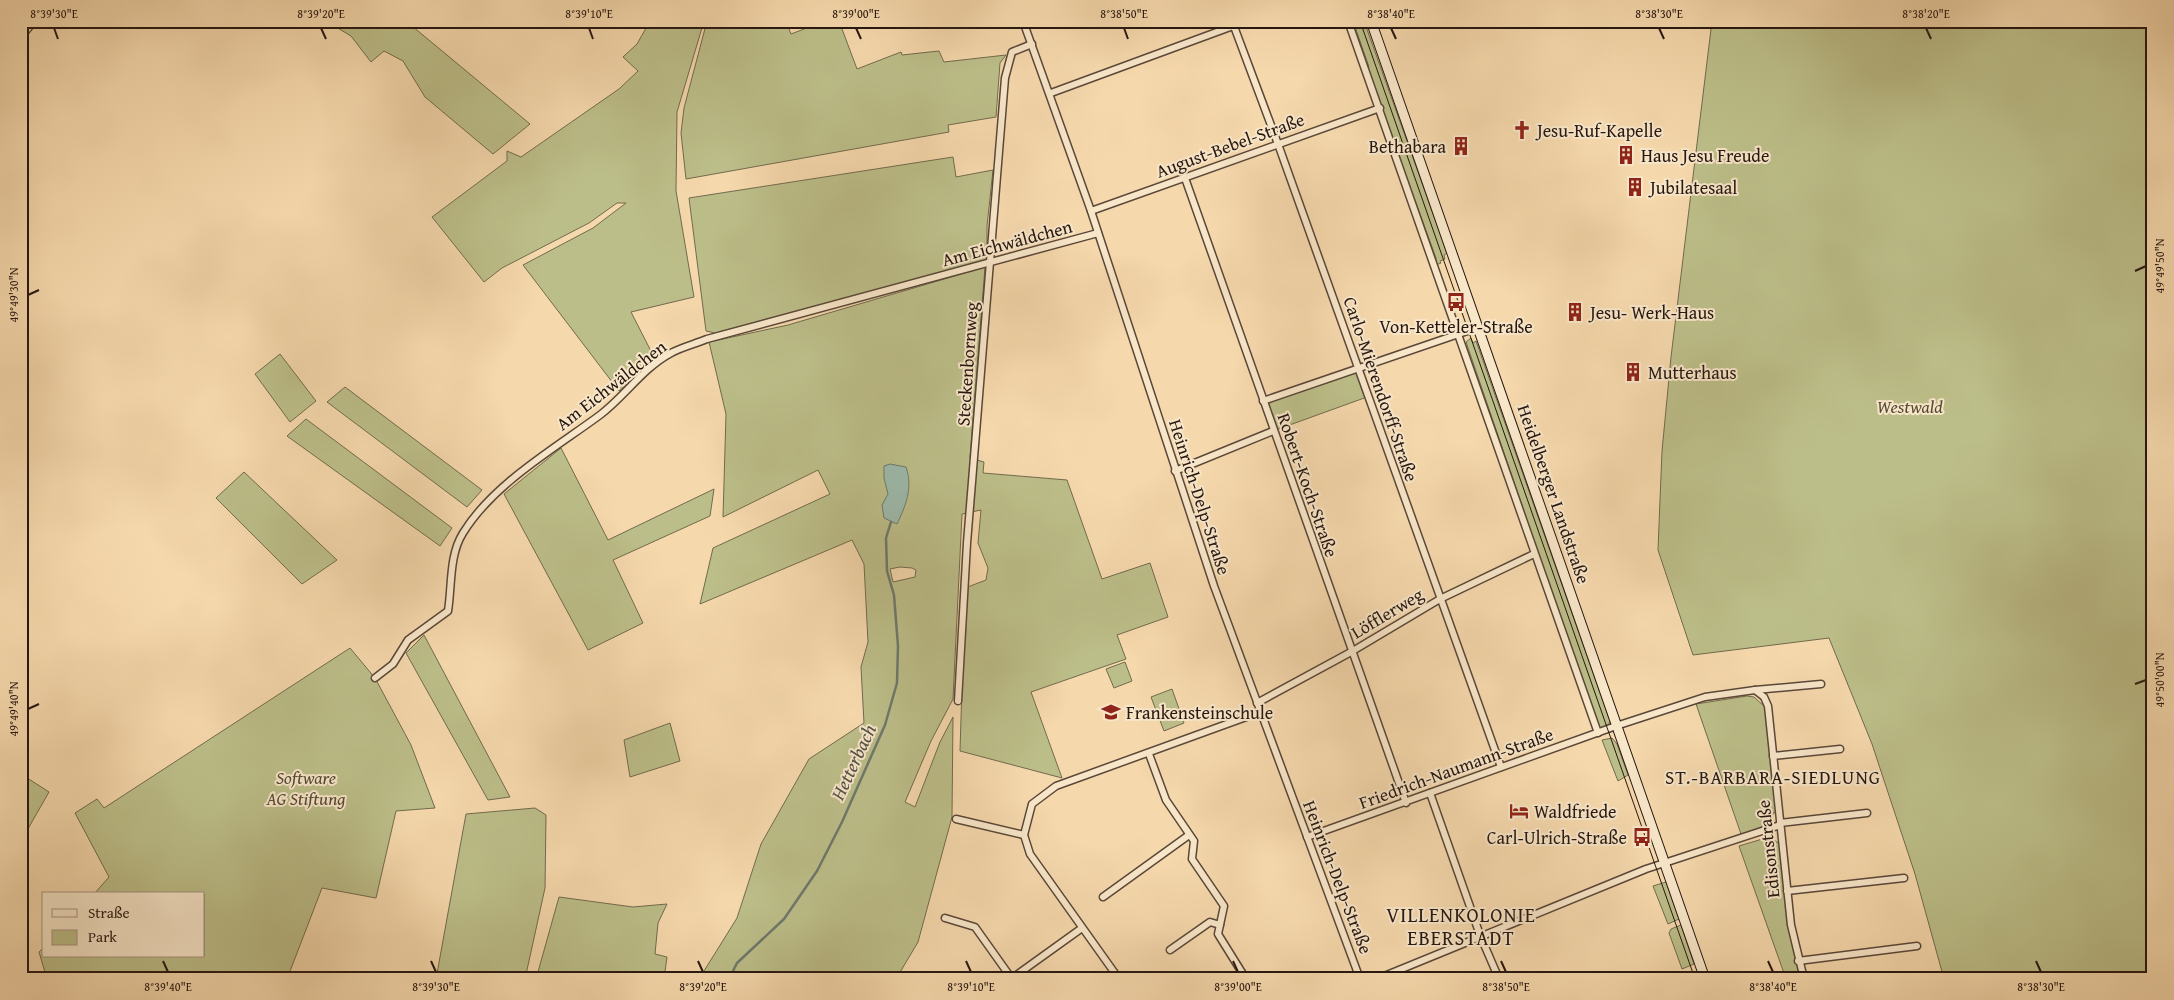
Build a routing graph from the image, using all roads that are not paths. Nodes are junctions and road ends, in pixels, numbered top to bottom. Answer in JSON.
{"nodes":[{"id":1,"x":34,"y":21,"type":"edge"},
{"id":2,"x":1023,"y":21,"type":"edge"},
{"id":3,"x":1348,"y":21,"type":"edge"},
{"id":4,"x":1371,"y":21,"type":"edge"},
{"id":5,"x":1233,"y":24,"type":"edge"},
{"id":6,"x":21,"y":37,"type":"edge"},
{"id":7,"x":1032,"y":44,"type":"junction"},
{"id":8,"x":1051,"y":94,"type":"junction"},
{"id":9,"x":1380,"y":108,"type":"junction"},
{"id":10,"x":1278,"y":144,"type":"junction"},
{"id":11,"x":1185,"y":178,"type":"junction"},
{"id":12,"x":1091,"y":211,"type":"junction"},
{"id":13,"x":1098,"y":233,"type":"junction"},
{"id":14,"x":990,"y":263,"type":"junction"},
{"id":15,"x":1479,"y":327,"type":"junction"},
{"id":16,"x":1458,"y":334,"type":"junction"},
{"id":17,"x":1357,"y":368,"type":"junction"},
{"id":18,"x":1262,"y":401,"type":"junction"},
{"id":19,"x":1273,"y":431,"type":"junction"},
{"id":20,"x":1175,"y":471,"type":"junction"},
{"id":21,"x":1534,"y":554,"type":"junction"},
{"id":22,"x":1440,"y":599,"type":"junction"},
{"id":23,"x":1351,"y":652,"type":"junction"},
{"id":24,"x":375,"y":678,"type":"dead end"},
{"id":25,"x":1821,"y":684,"type":"dead end"},
{"id":26,"x":1755,"y":690,"type":"junction"},
{"id":27,"x":958,"y":701,"type":"dead end"},
{"id":28,"x":1257,"y":703,"type":"junction"},
{"id":29,"x":1260,"y":712,"type":"junction"},
{"id":30,"x":1616,"y":726,"type":"junction"},
{"id":31,"x":1598,"y":733,"type":"junction"},
{"id":32,"x":1840,"y":749,"type":"dead end"},
{"id":33,"x":1150,"y":754,"type":"junction"},
{"id":34,"x":1773,"y":756,"type":"junction"},
{"id":35,"x":1501,"y":768,"type":"junction"},
{"id":36,"x":1430,"y":793,"type":"junction"},
{"id":37,"x":1406,"y":802,"type":"junction"},
{"id":38,"x":1867,"y":813,"type":"dead end"},
{"id":39,"x":956,"y":819,"type":"dead end"},
{"id":40,"x":1780,"y":824,"type":"junction"},
{"id":41,"x":1190,"y":835,"type":"junction"},
{"id":42,"x":1024,"y":836,"type":"junction"},
{"id":43,"x":1307,"y":837,"type":"junction"},
{"id":44,"x":1664,"y":862,"type":"junction"},
{"id":45,"x":1904,"y":878,"type":"dead end"},
{"id":46,"x":1787,"y":891,"type":"junction"},
{"id":47,"x":1103,"y":897,"type":"dead end"},
{"id":48,"x":945,"y":918,"type":"dead end"},
{"id":49,"x":1220,"y":925,"type":"junction"},
{"id":50,"x":1082,"y":928,"type":"junction"},
{"id":51,"x":1480,"y":935,"type":"junction"},
{"id":52,"x":1917,"y":946,"type":"dead end"},
{"id":53,"x":1170,"y":950,"type":"dead end"},
{"id":54,"x":1798,"y":960,"type":"junction"},
{"id":55,"x":1012,"y":978,"type":"edge"},
{"id":56,"x":1119,"y":979,"type":"edge"},
{"id":57,"x":1246,"y":979,"type":"edge"},
{"id":58,"x":1360,"y":979,"type":"edge"},
{"id":59,"x":1377,"y":979,"type":"edge"},
{"id":60,"x":1499,"y":979,"type":"edge"},
{"id":61,"x":1705,"y":979,"type":"edge"},
{"id":62,"x":1804,"y":979,"type":"edge"}],
"edges":[{"from":1,"to":6,"type":"street"},
{"from":2,"to":7,"type":"street","name":"Heinrich-Delp-Straße"},
{"from":3,"to":9,"type":"street"},
{"from":4,"to":15,"type":"street","name":"Heidelberger Landstraße"},
{"from":5,"to":8,"type":"street"},
{"from":5,"to":10,"type":"street","name":"Carlo-Mierendorff-Straße"},
{"from":7,"to":8,"type":"street","name":"Heinrich-Delp-Straße"},
{"from":7,"to":14,"type":"street","name":"Steckenbornweg"},
{"from":8,"to":12,"type":"street","name":"Heinrich-Delp-Straße"},
{"from":9,"to":10,"type":"street","name":"August-Bebel-Straße"},
{"from":9,"to":16,"type":"street"},
{"from":10,"to":11,"type":"street","name":"August-Bebel-Straße"},
{"from":10,"to":17,"type":"street","name":"Carlo-Mierendorff-Straße"},
{"from":11,"to":12,"type":"street","name":"August-Bebel-Straße"},
{"from":11,"to":18,"type":"street","name":"Robert-Koch-Straße"},
{"from":12,"to":13,"type":"street","name":"Heinrich-Delp-Straße"},
{"from":13,"to":14,"type":"street","name":"Am Eichwäldchen"},
{"from":13,"to":20,"type":"street","name":"Heinrich-Delp-Straße"},
{"from":14,"to":24,"type":"street","name":"Am Eichwäldchen"},
{"from":14,"to":27,"type":"street","name":"Steckenbornweg"},
{"from":15,"to":16,"type":"street"},
{"from":15,"to":30,"type":"street","name":"Heidelberger Landstraße"},
{"from":16,"to":17,"type":"street"},
{"from":16,"to":21,"type":"street"},
{"from":17,"to":18,"type":"street"},
{"from":17,"to":22,"type":"street","name":"Carlo-Mierendorff-Straße"},
{"from":18,"to":19,"type":"street","name":"Robert-Koch-Straße"},
{"from":19,"to":20,"type":"street"},
{"from":19,"to":23,"type":"street","name":"Robert-Koch-Straße"},
{"from":20,"to":28,"type":"street","name":"Heinrich-Delp-Straße"},
{"from":21,"to":22,"type":"street","name":"Löfflerweg"},
{"from":21,"to":31,"type":"street"},
{"from":22,"to":23,"type":"street","name":"Löfflerweg"},
{"from":22,"to":35,"type":"street","name":"Carlo-Mierendorff-Straße"},
{"from":23,"to":28,"type":"street","name":"Löfflerweg"},
{"from":23,"to":37,"type":"street","name":"Robert-Koch-Straße"},
{"from":25,"to":26,"type":"street"},
{"from":26,"to":30,"type":"street"},
{"from":26,"to":34,"type":"street","name":"Edisonstraße"},
{"from":28,"to":29,"type":"street","name":"Heinrich-Delp-Straße"},
{"from":29,"to":33,"type":"street"},
{"from":29,"to":43,"type":"street","name":"Heinrich-Delp-Straße"},
{"from":30,"to":31,"type":"street","name":"Friedrich-Naumann-Straße"},
{"from":30,"to":44,"type":"street","name":"Heidelberger Landstraße"},
{"from":31,"to":35,"type":"street","name":"Friedrich-Naumann-Straße"},
{"from":32,"to":34,"type":"street"},
{"from":33,"to":41,"type":"street"},
{"from":33,"to":42,"type":"street"},
{"from":34,"to":40,"type":"street","name":"Edisonstraße"},
{"from":35,"to":36,"type":"street","name":"Friedrich-Naumann-Straße"},
{"from":36,"to":37,"type":"street","name":"Friedrich-Naumann-Straße"},
{"from":36,"to":51,"type":"street"},
{"from":37,"to":43,"type":"street","name":"Friedrich-Naumann-Straße"},
{"from":38,"to":40,"type":"street"},
{"from":39,"to":42,"type":"street"},
{"from":40,"to":44,"type":"street"},
{"from":40,"to":46,"type":"street","name":"Edisonstraße"},
{"from":41,"to":47,"type":"street"},
{"from":41,"to":49,"type":"street"},
{"from":42,"to":50,"type":"street"},
{"from":43,"to":58,"type":"street","name":"Heinrich-Delp-Straße"},
{"from":44,"to":51,"type":"street"},
{"from":44,"to":61,"type":"street","name":"Heidelberger Landstraße"},
{"from":45,"to":46,"type":"street"},
{"from":46,"to":54,"type":"street","name":"Edisonstraße"},
{"from":48,"to":55,"type":"street"},
{"from":49,"to":53,"type":"street"},
{"from":49,"to":57,"type":"street"},
{"from":50,"to":55,"type":"street"},
{"from":50,"to":56,"type":"street"},
{"from":51,"to":59,"type":"street"},
{"from":51,"to":60,"type":"street"},
{"from":52,"to":54,"type":"street"},
{"from":54,"to":62,"type":"street","name":"Edisonstraße"}]}
